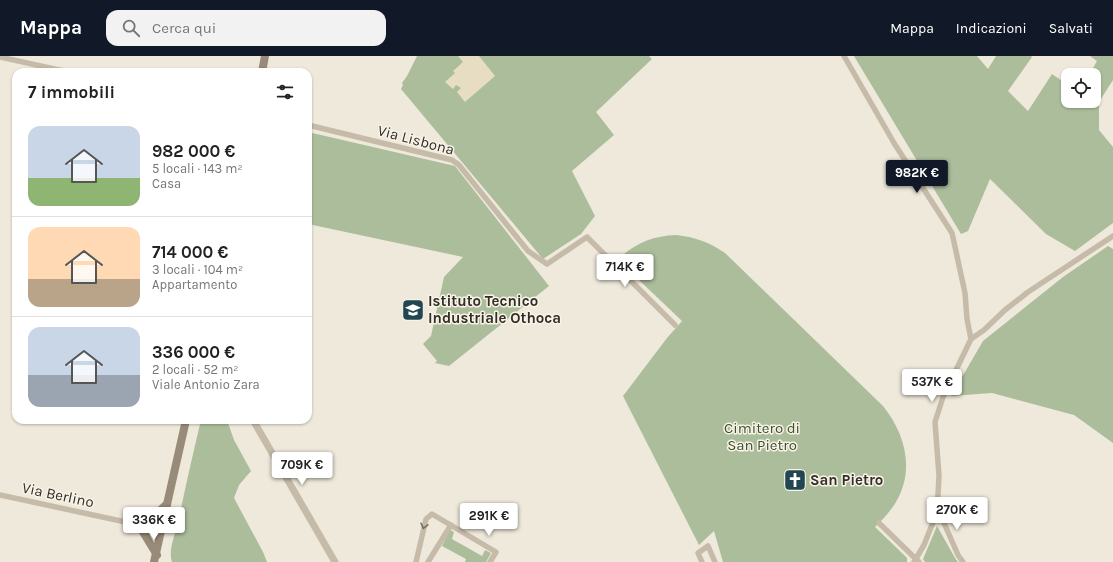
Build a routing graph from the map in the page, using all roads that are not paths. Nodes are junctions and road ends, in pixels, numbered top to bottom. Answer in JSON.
{"nodes":[{"id":1,"x":265,"y":56,"type":"edge"},
{"id":2,"x":844,"y":56,"type":"edge"},
{"id":3,"x":0,"y":57,"type":"edge"},
{"id":4,"x":50,"y":68,"type":"edge"},
{"id":5,"x":263,"y":68,"type":"edge"},
{"id":6,"x":312,"y":126,"type":"edge"},
{"id":7,"x":1112,"y":239,"type":"edge"},
{"id":8,"x":675,"y":325,"type":"dead end"},
{"id":9,"x":971,"y":339,"type":"junction"},
{"id":10,"x":185,"y":424,"type":"edge"},
{"id":11,"x":255,"y":424,"type":"edge"},
{"id":12,"x":0,"y":495,"type":"edge"},
{"id":13,"x":167,"y":504,"type":"junction"},
{"id":14,"x":937,"y":512,"type":"junction"},
{"id":15,"x":146,"y":521,"type":"junction"},
{"id":16,"x":879,"y":523,"type":"dead end"},
{"id":17,"x":135,"y":524,"type":"junction"},
{"id":18,"x":451,"y":525,"type":"junction"},
{"id":19,"x":161,"y":530,"type":"junction"},
{"id":20,"x":143,"y":532,"type":"junction"},
{"id":21,"x":156,"y":553,"type":"junction"},
{"id":22,"x":916,"y":561,"type":"edge"},
{"id":23,"x":154,"y":562,"type":"edge"},
{"id":24,"x":159,"y":562,"type":"edge"},
{"id":25,"x":335,"y":562,"type":"edge"},
{"id":26,"x":416,"y":562,"type":"edge"},
{"id":27,"x":428,"y":562,"type":"edge"},
{"id":28,"x":490,"y":562,"type":"edge"},
{"id":29,"x":702,"y":562,"type":"edge"},
{"id":30,"x":715,"y":562,"type":"edge"},
{"id":31,"x":963,"y":562,"type":"edge"}],
"edges":[{"from":1,"to":5,"type":"main road"},
{"from":2,"to":9,"type":"street"},
{"from":3,"to":4,"type":"street"},
{"from":6,"to":8,"type":"street","name":"Via Lisbona"},
{"from":7,"to":9,"type":"street"},
{"from":9,"to":14,"type":"street"},
{"from":10,"to":13,"type":"main road"},
{"from":11,"to":25,"type":"street"},
{"from":12,"to":17,"type":"street","name":"Via Berlino"},
{"from":13,"to":15,"type":"main road"},
{"from":13,"to":19,"type":"main road"},
{"from":14,"to":22,"type":"street"},
{"from":14,"to":31,"type":"street"},
{"from":15,"to":17,"type":"street","name":"Via Berlino"},
{"from":15,"to":19,"type":"street"},
{"from":16,"to":22,"type":"street"},
{"from":17,"to":20,"type":"street"},
{"from":18,"to":26,"type":"street","one_way":true},
{"from":18,"to":27,"type":"street"},
{"from":18,"to":28,"type":"street"},
{"from":19,"to":20,"type":"street"},
{"from":19,"to":21,"type":"main road"},
{"from":20,"to":21,"type":"main road"},
{"from":21,"to":23,"type":"main road"},
{"from":21,"to":24,"type":"main road"},
{"from":29,"to":30,"type":"street"}]}
